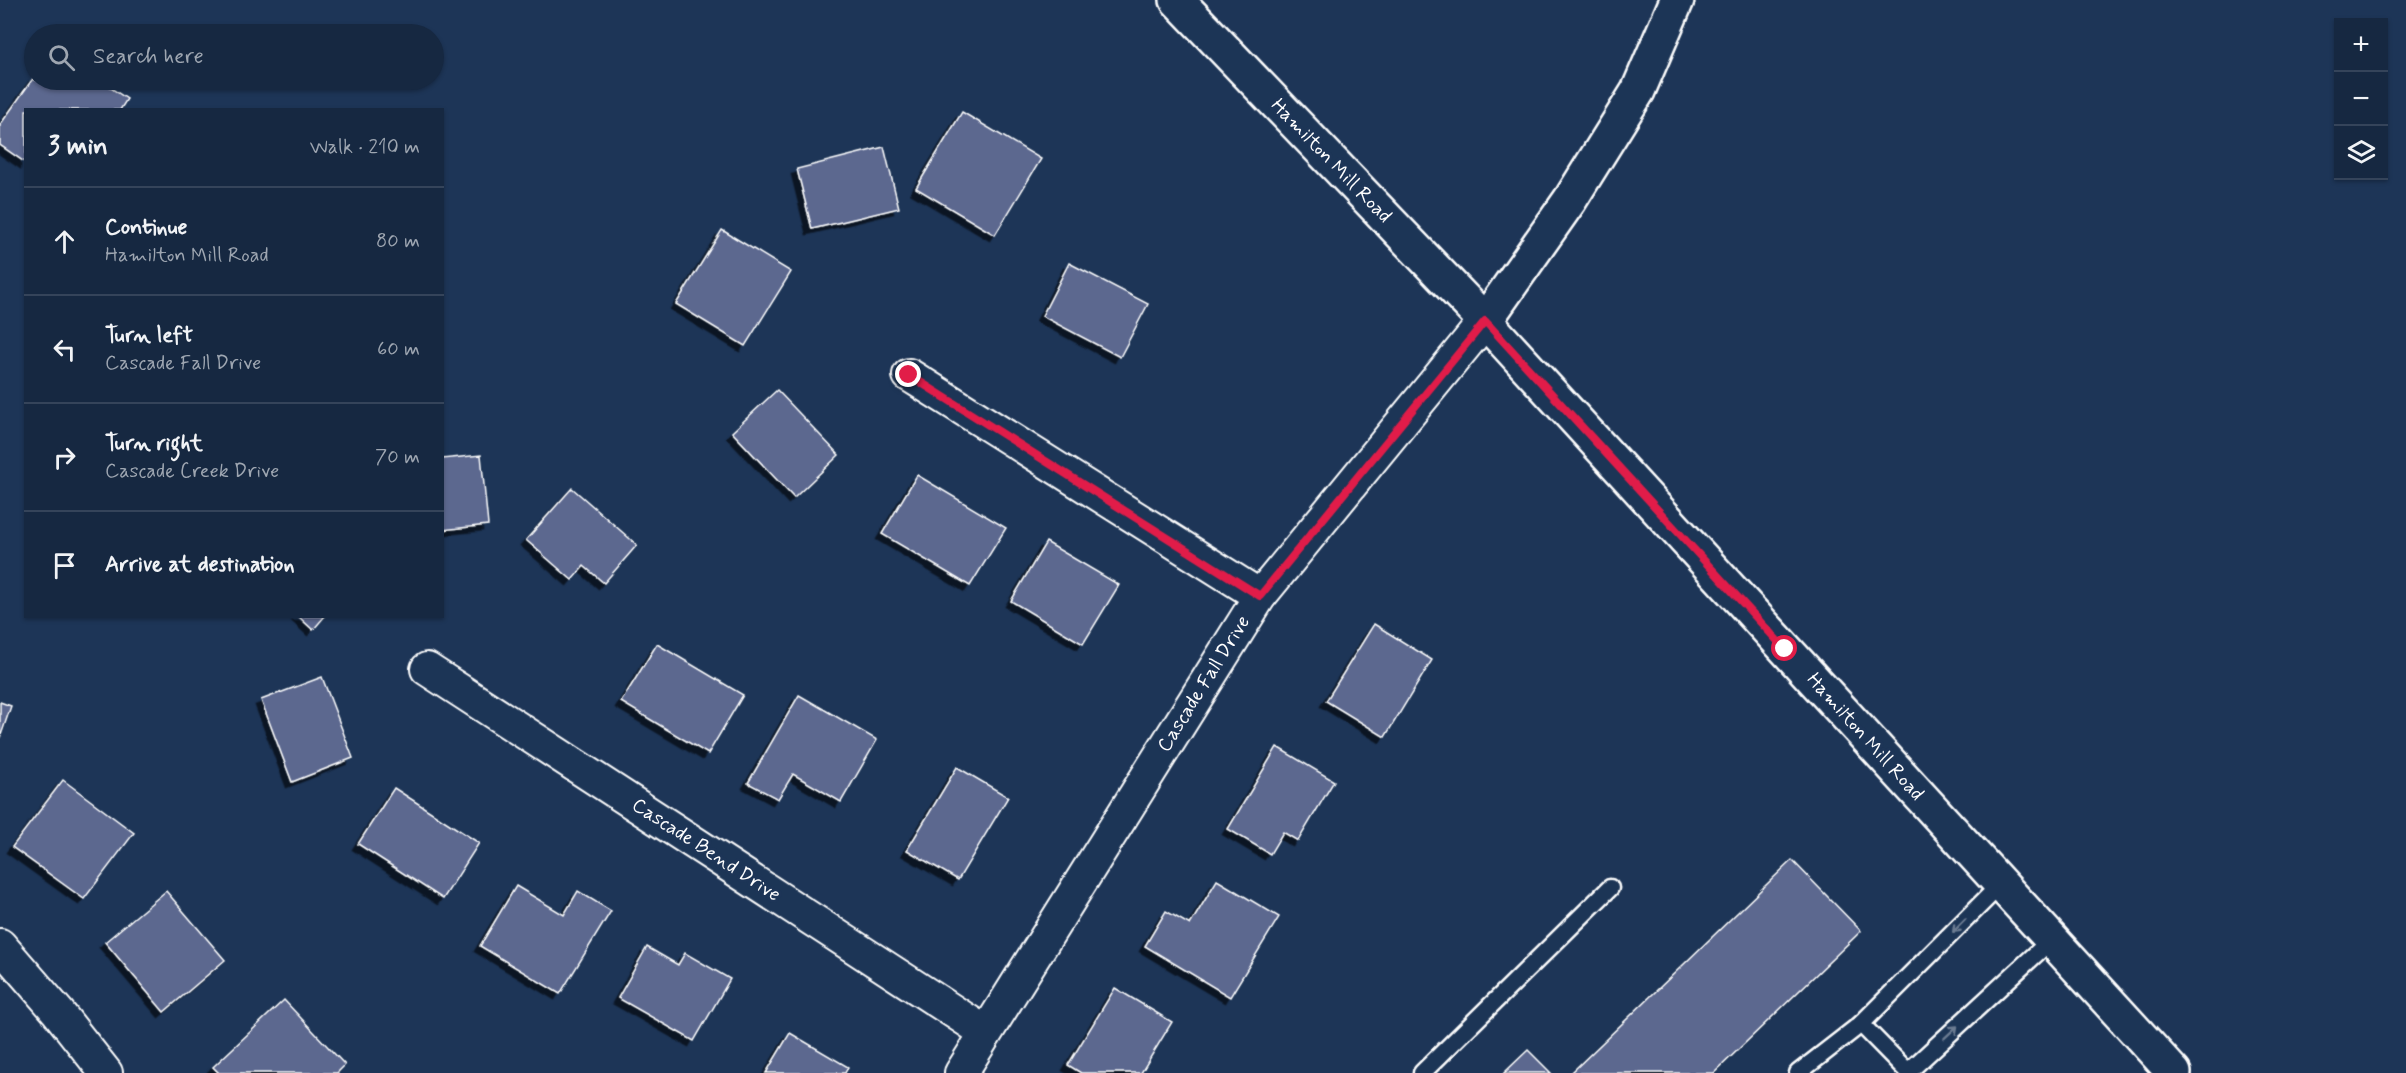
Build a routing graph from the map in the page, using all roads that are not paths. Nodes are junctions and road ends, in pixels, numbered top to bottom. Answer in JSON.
{"nodes":[{"id":1,"x":1177,"y":0,"type":"edge"},
{"id":2,"x":1677,"y":0,"type":"edge"},
{"id":3,"x":1485,"y":321,"type":"junction"},
{"id":4,"x":909,"y":375,"type":"dead end"},
{"id":5,"x":1260,"y":596,"type":"junction"},
{"id":6,"x":428,"y":669,"type":"dead end"},
{"id":7,"x":2000,"y":885,"type":"junction"},
{"id":8,"x":1610,"y":888,"type":"dead end"},
{"id":9,"x":2051,"y":940,"type":"junction"},
{"id":10,"x":0,"y":945,"type":"edge"},
{"id":11,"x":1861,"y":1024,"type":"junction"},
{"id":12,"x":985,"y":1032,"type":"junction"},
{"id":13,"x":1908,"y":1072,"type":"edge"},
{"id":14,"x":106,"y":1073,"type":"edge"},
{"id":15,"x":961,"y":1073,"type":"edge"},
{"id":16,"x":1422,"y":1073,"type":"edge"},
{"id":17,"x":1798,"y":1073,"type":"edge"},
{"id":18,"x":2174,"y":1073,"type":"edge"}],
"edges":[{"from":1,"to":3,"type":"main road","name":"Hamilton Mill Road"},
{"from":2,"to":3,"type":"main road"},
{"from":3,"to":5,"type":"street","name":"Cascade Fall Drive"},
{"from":3,"to":7,"type":"main road","name":"Hamilton Mill Road"},
{"from":4,"to":5,"type":"street"},
{"from":5,"to":12,"type":"street","name":"Cascade Fall Drive"},
{"from":6,"to":12,"type":"street","name":"Cascade Bend Drive"},
{"from":7,"to":9,"type":"main road","name":"Hamilton Mill Road"},
{"from":7,"to":11,"type":"lane","one_way":true},
{"from":8,"to":16,"type":"lane"},
{"from":13,"to":9,"type":"lane","one_way":true},
{"from":9,"to":18,"type":"main road","name":"Hamilton Mill Road"},
{"from":10,"to":14,"type":"street"},
{"from":11,"to":13,"type":"lane"},
{"from":11,"to":17,"type":"lane"},
{"from":12,"to":15,"type":"street","name":"Cascade Fall Drive"}]}
